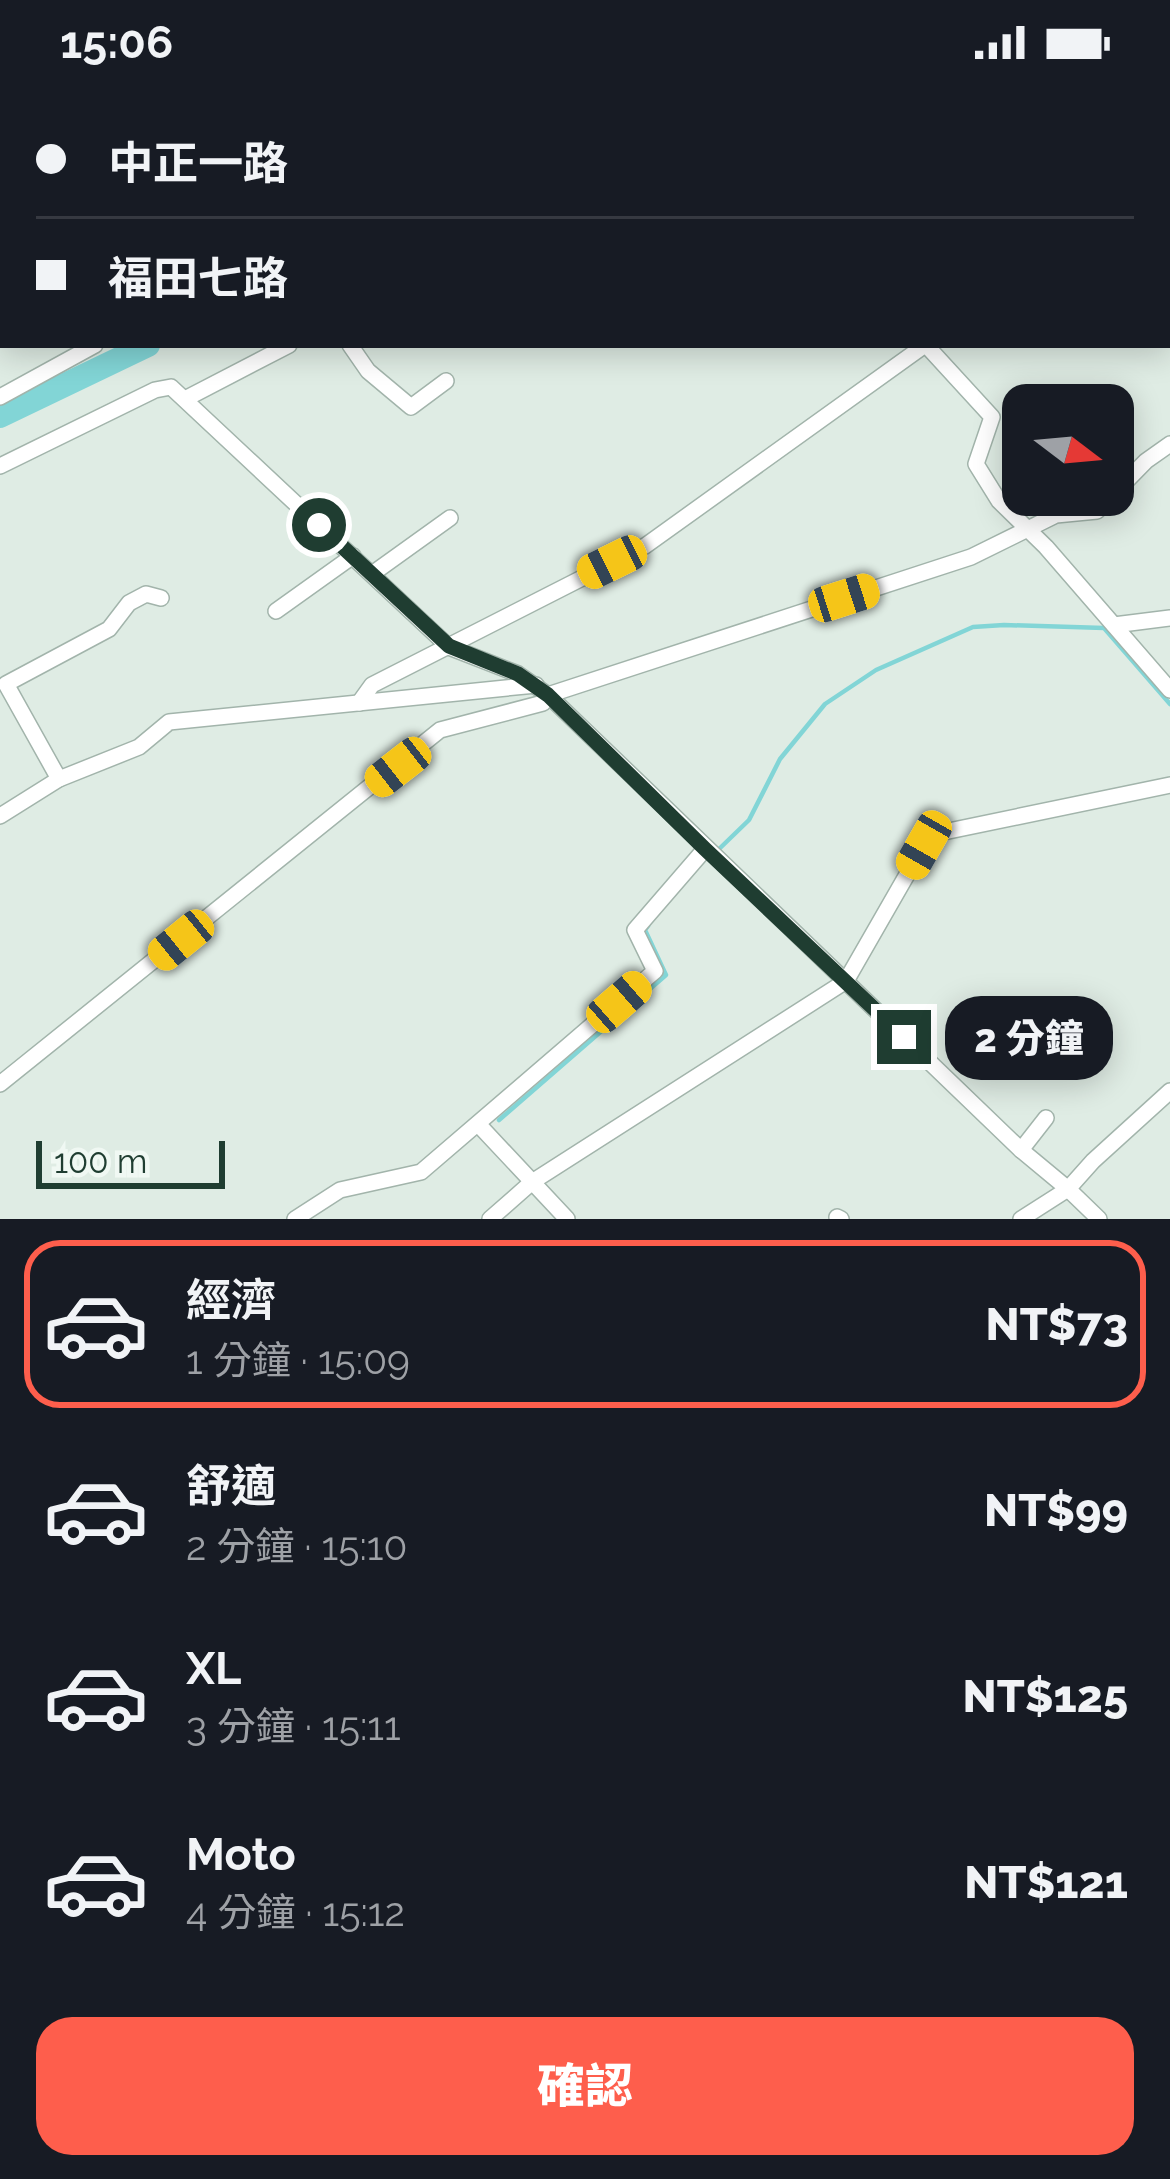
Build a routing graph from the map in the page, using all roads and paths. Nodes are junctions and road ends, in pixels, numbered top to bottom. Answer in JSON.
{"nodes":[{"id":1,"x":90,"y":348,"type":"edge"},
{"id":2,"x":283,"y":348,"type":"edge"},
{"id":3,"x":352,"y":348,"type":"edge"},
{"id":4,"x":922,"y":348,"type":"edge"},
{"id":5,"x":929,"y":348,"type":"edge"},
{"id":6,"x":446,"y":381,"type":"dead end"},
{"id":7,"x":0,"y":397,"type":"edge"},
{"id":8,"x":185,"y":399,"type":"junction"},
{"id":9,"x":1170,"y":445,"type":"edge"},
{"id":10,"x":0,"y":466,"type":"edge"},
{"id":11,"x":450,"y":518,"type":"dead end"},
{"id":12,"x":1029,"y":529,"type":"junction"},
{"id":13,"x":353,"y":556,"type":"junction"},
{"id":14,"x":372,"y":574,"type":"junction"},
{"id":15,"x":161,"y":598,"type":"dead end"},
{"id":16,"x":276,"y":611,"type":"dead end"},
{"id":17,"x":1170,"y":618,"type":"edge"},
{"id":18,"x":1114,"y":625,"type":"junction"},
{"id":19,"x":449,"y":646,"type":"junction"},
{"id":20,"x":542,"y":690,"type":"junction"},
{"id":21,"x":1170,"y":690,"type":"edge"},
{"id":22,"x":359,"y":703,"type":"junction"},
{"id":23,"x":59,"y":779,"type":"junction"},
{"id":24,"x":1170,"y":785,"type":"edge"},
{"id":25,"x":0,"y":816,"type":"edge"},
{"id":26,"x":705,"y":849,"type":"junction"},
{"id":27,"x":846,"y":981,"type":"junction"},
{"id":28,"x":0,"y":1084,"type":"edge"},
{"id":29,"x":1170,"y":1091,"type":"edge"},
{"id":30,"x":1046,"y":1118,"type":"dead end"},
{"id":31,"x":478,"y":1124,"type":"junction"},
{"id":32,"x":1021,"y":1150,"type":"junction"},
{"id":33,"x":532,"y":1182,"type":"junction"},
{"id":34,"x":1068,"y":1189,"type":"junction"},
{"id":35,"x":295,"y":1219,"type":"edge"},
{"id":36,"x":490,"y":1219,"type":"edge"},
{"id":37,"x":568,"y":1219,"type":"edge"},
{"id":38,"x":1021,"y":1219,"type":"edge"},
{"id":39,"x":1099,"y":1219,"type":"edge"}],
"edges":[{"from":1,"to":7,"type":"lane"},
{"from":2,"to":8,"type":"lane"},
{"from":3,"to":6,"type":"lane"},
{"from":4,"to":19,"type":"lane"},
{"from":5,"to":12,"type":"lane"},
{"from":8,"to":10,"type":"lane"},
{"from":8,"to":13,"type":"lane"},
{"from":9,"to":12,"type":"lane"},
{"from":11,"to":14,"type":"lane"},
{"from":12,"to":18,"type":"lane"},
{"from":12,"to":20,"type":"lane"},
{"from":13,"to":14,"type":"lane"},
{"from":13,"to":16,"type":"lane"},
{"from":14,"to":19,"type":"lane"},
{"from":15,"to":23,"type":"lane"},
{"from":17,"to":18,"type":"lane"},
{"from":18,"to":21,"type":"lane"},
{"from":19,"to":20,"type":"lane"},
{"from":19,"to":22,"type":"lane"},
{"from":20,"to":22,"type":"lane"},
{"from":20,"to":26,"type":"lane"},
{"from":20,"to":28,"type":"lane"},
{"from":22,"to":23,"type":"lane"},
{"from":23,"to":25,"type":"lane"},
{"from":24,"to":27,"type":"lane"},
{"from":26,"to":27,"type":"lane"},
{"from":26,"to":31,"type":"lane"},
{"from":27,"to":32,"type":"lane"},
{"from":27,"to":33,"type":"lane"},
{"from":29,"to":34,"type":"lane"},
{"from":30,"to":32,"type":"lane"},
{"from":31,"to":33,"type":"lane"},
{"from":31,"to":35,"type":"lane"},
{"from":32,"to":34,"type":"lane"},
{"from":33,"to":36,"type":"lane"},
{"from":33,"to":37,"type":"lane"},
{"from":34,"to":38,"type":"lane"},
{"from":34,"to":39,"type":"lane"}]}
